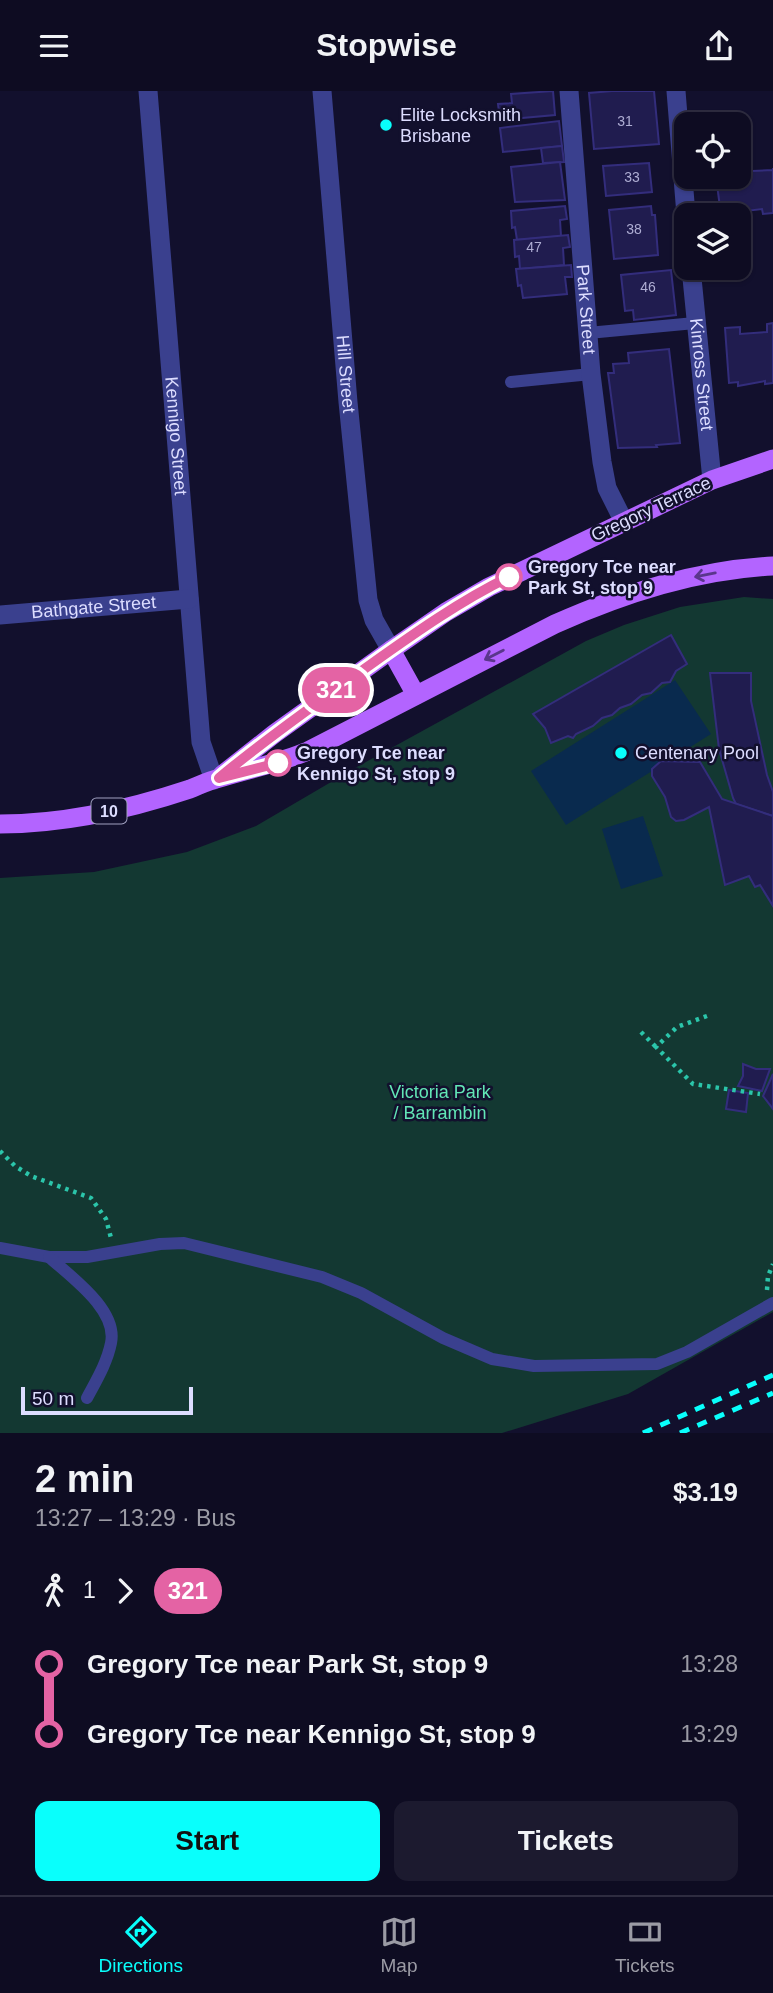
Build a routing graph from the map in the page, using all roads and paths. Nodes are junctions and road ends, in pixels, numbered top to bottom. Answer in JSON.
{"nodes":[{"id":1,"x":148,"y":91,"type":"edge"},
{"id":2,"x":322,"y":91,"type":"edge"},
{"id":3,"x":569,"y":91,"type":"edge"},
{"id":4,"x":676,"y":91,"type":"edge"},
{"id":5,"x":686,"y":203,"type":"edge"},
{"id":6,"x":692,"y":280,"type":"edge"},
{"id":7,"x":695,"y":323,"type":"junction"},
{"id":8,"x":588,"y":334,"type":"junction"},
{"id":9,"x":591,"y":374,"type":"junction"},
{"id":10,"x":511,"y":382,"type":"dead end"},
{"id":11,"x":773,"y":459,"type":"edge"},
{"id":12,"x":712,"y":480,"type":"junction"},
{"id":13,"x":624,"y":522,"type":"junction"},
{"id":14,"x":773,"y":566,"type":"edge"},
{"id":15,"x":189,"y":599,"type":"junction"},
{"id":16,"x":0,"y":615,"type":"edge"},
{"id":17,"x":391,"y":650,"type":"junction"},
{"id":18,"x":416,"y":695,"type":"junction"},
{"id":19,"x":216,"y":779,"type":"junction"},
{"id":20,"x":0,"y":824,"type":"edge"},
{"id":21,"x":707,"y":1016,"type":"dead end"},
{"id":22,"x":641,"y":1032,"type":"dead end"},
{"id":23,"x":656,"y":1048,"type":"junction"},
{"id":24,"x":760,"y":1094,"type":"dead end"},
{"id":25,"x":0,"y":1151,"type":"edge"},
{"id":26,"x":0,"y":1248,"type":"edge"},
{"id":27,"x":115,"y":1252,"type":"junction"},
{"id":28,"x":49,"y":1257,"type":"junction"},
{"id":29,"x":773,"y":1303,"type":"edge"},
{"id":30,"x":87,"y":1398,"type":"dead end"}],
"edges":[{"from":1,"to":15,"type":"street","name":"Kennigo Street"},
{"from":2,"to":17,"type":"street","name":"Hill Street"},
{"from":3,"to":8,"type":"street","name":"Park Street"},
{"from":4,"to":5,"type":"street"},
{"from":6,"to":7,"type":"street","name":"Kinross Street"},
{"from":7,"to":8,"type":"lane"},
{"from":7,"to":12,"type":"street","name":"Kinross Street"},
{"from":8,"to":9,"type":"street","name":"Park Street"},
{"from":9,"to":10,"type":"lane"},
{"from":9,"to":13,"type":"street","name":"Park Street"},
{"from":11,"to":12,"type":"main road","name":"Gregory Terrace","number":"10"},
{"from":12,"to":13,"type":"main road","name":"Gregory Terrace","number":"10"},
{"from":13,"to":17,"type":"main road","name":"Gregory Terrace","number":"10"},
{"from":14,"to":18,"type":"main road","name":"Gregory Terrace","number":"10","one_way":true},
{"from":15,"to":16,"type":"street","name":"Bathgate Street"},
{"from":15,"to":19,"type":"street","name":"Kennigo Street"},
{"from":17,"to":18,"type":"main road"},
{"from":17,"to":19,"type":"main road","name":"Gregory Terrace","number":"10"},
{"from":18,"to":19,"type":"main road","name":"Gregory Terrace","number":"10"},
{"from":19,"to":20,"type":"main road","name":"Gregory Terrace","number":"10"},
{"from":21,"to":23,"type":"path"},
{"from":22,"to":23,"type":"path"},
{"from":23,"to":24,"type":"path"},
{"from":25,"to":27,"type":"path"},
{"from":26,"to":28,"type":"lane"},
{"from":27,"to":28,"type":"lane"},
{"from":27,"to":29,"type":"lane"},
{"from":28,"to":30,"type":"lane"}]}
